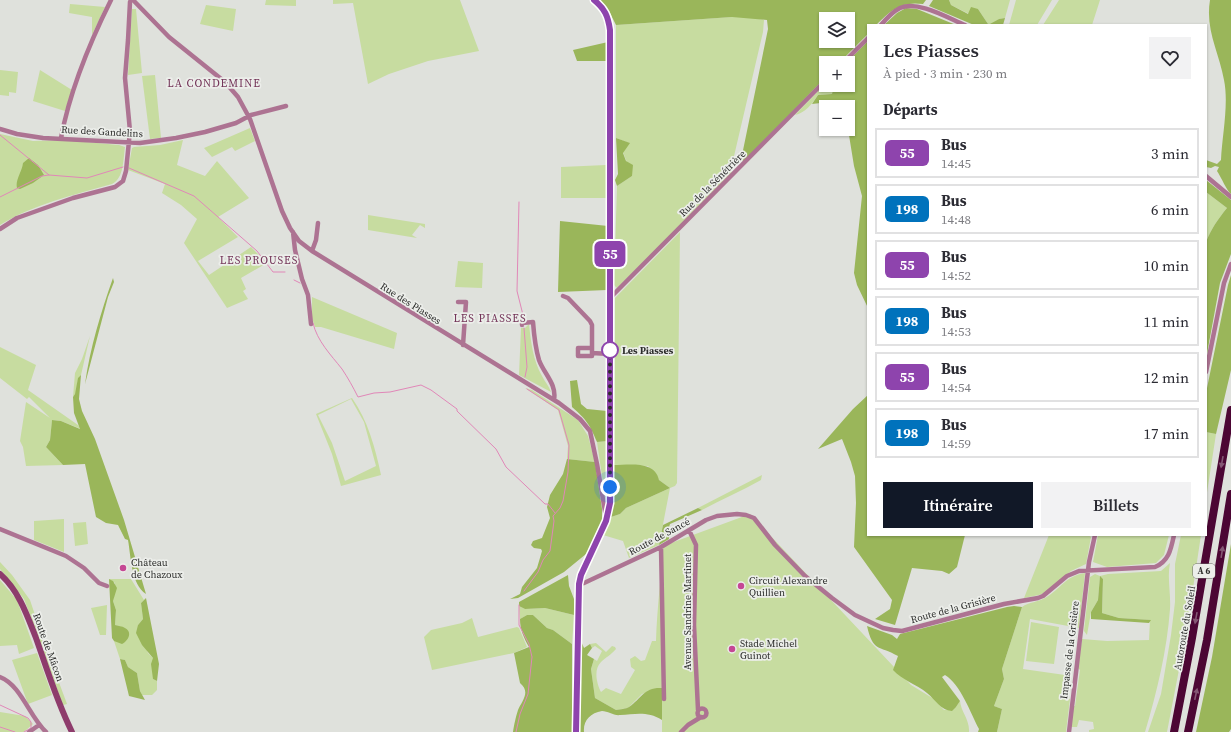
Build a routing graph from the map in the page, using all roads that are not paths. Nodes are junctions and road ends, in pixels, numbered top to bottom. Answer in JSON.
{"nodes":[{"id":1,"x":111,"y":0,"type":"edge"},
{"id":2,"x":132,"y":0,"type":"edge"},
{"id":3,"x":594,"y":0,"type":"edge"},
{"id":4,"x":881,"y":24,"type":"edge"},
{"id":5,"x":963,"y":24,"type":"edge"},
{"id":6,"x":867,"y":39,"type":"edge"},
{"id":7,"x":850,"y":56,"type":"edge"},
{"id":8,"x":819,"y":87,"type":"edge"},
{"id":9,"x":286,"y":106,"type":"dead end"},
{"id":10,"x":248,"y":116,"type":"junction"},
{"id":11,"x":0,"y":129,"type":"edge"},
{"id":12,"x":61,"y":138,"type":"junction"},
{"id":13,"x":129,"y":143,"type":"junction"},
{"id":14,"x":1207,"y":177,"type":"edge"},
{"id":15,"x":1231,"y":197,"type":"edge"},
{"id":16,"x":318,"y":223,"type":"dead end"},
{"id":17,"x":0,"y":229,"type":"edge"},
{"id":18,"x":293,"y":232,"type":"junction"},
{"id":19,"x":312,"y":251,"type":"junction"},
{"id":20,"x":1231,"y":264,"type":"edge"},
{"id":21,"x":563,"y":296,"type":"dead end"},
{"id":22,"x":610,"y":298,"type":"junction"},
{"id":23,"x":458,"y":302,"type":"dead end"},
{"id":24,"x":311,"y":324,"type":"dead end"},
{"id":25,"x":522,"y":326,"type":"dead end"},
{"id":26,"x":462,"y":345,"type":"junction"},
{"id":27,"x":610,"y":354,"type":"junction"},
{"id":28,"x":1207,"y":367,"type":"edge"},
{"id":29,"x":554,"y":400,"type":"junction"},
{"id":30,"x":1231,"y":410,"type":"edge"},
{"id":31,"x":1231,"y":494,"type":"edge"},
{"id":32,"x":750,"y":516,"type":"joint"},
{"id":33,"x":606,"y":521,"type":"junction"},
{"id":34,"x":0,"y":529,"type":"edge"},
{"id":35,"x":689,"y":530,"type":"junction"},
{"id":36,"x":1094,"y":536,"type":"edge"},
{"id":37,"x":1174,"y":536,"type":"edge"},
{"id":38,"x":661,"y":547,"type":"junction"},
{"id":39,"x":1088,"y":571,"type":"junction"},
{"id":40,"x":0,"y":574,"type":"edge"},
{"id":41,"x":579,"y":584,"type":"junction"},
{"id":42,"x":107,"y":586,"type":"dead end"},
{"id":43,"x":0,"y":676,"type":"edge"},
{"id":44,"x":697,"y":695,"type":"junction"},
{"id":45,"x":664,"y":699,"type":"dead end"},
{"id":46,"x":704,"y":709,"type":"junction"},
{"id":47,"x":698,"y":711,"type":"junction"},
{"id":48,"x":701,"y":717,"type":"junction"},
{"id":49,"x":39,"y":725,"type":"junction"},
{"id":50,"x":688,"y":725,"type":"junction"},
{"id":51,"x":29,"y":732,"type":"edge"},
{"id":52,"x":46,"y":732,"type":"edge"},
{"id":53,"x":72,"y":732,"type":"edge"},
{"id":54,"x":576,"y":732,"type":"edge"},
{"id":55,"x":681,"y":732,"type":"edge"},
{"id":56,"x":1069,"y":732,"type":"edge"},
{"id":57,"x":1174,"y":732,"type":"edge"},
{"id":58,"x":1188,"y":732,"type":"edge"}],
"edges":[{"from":1,"to":12,"type":"street"},
{"from":2,"to":10,"type":"street","name":"Rue des Piasses"},
{"from":2,"to":13,"type":"street"},
{"from":3,"to":22,"type":"street"},
{"from":4,"to":5,"type":"street"},
{"from":6,"to":7,"type":"street"},
{"from":8,"to":22,"type":"street","name":"Rue de la Sénétrière"},
{"from":9,"to":10,"type":"street","name":"Rue des Gandelins"},
{"from":10,"to":13,"type":"street","name":"Rue des Gandelins"},
{"from":10,"to":18,"type":"street","name":"Rue des Piasses"},
{"from":11,"to":12,"type":"street","name":"Rue des Gandelins"},
{"from":12,"to":13,"type":"street","name":"Rue des Gandelins"},
{"from":13,"to":17,"type":"street"},
{"from":14,"to":15,"type":"street"},
{"from":16,"to":19,"type":"street"},
{"from":18,"to":19,"type":"street","name":"Rue des Piasses"},
{"from":18,"to":24,"type":"street"},
{"from":19,"to":26,"type":"street","name":"Rue des Piasses"},
{"from":20,"to":28,"type":"street"},
{"from":21,"to":27,"type":"street"},
{"from":22,"to":27,"type":"street"},
{"from":23,"to":26,"type":"street"},
{"from":25,"to":29,"type":"street"},
{"from":26,"to":29,"type":"street","name":"Rue des Piasses"},
{"from":27,"to":33,"type":"street"},
{"from":29,"to":33,"type":"street","name":"Rue des Piasses"},
{"from":30,"to":57,"type":"highway","name":"Autoroute du Soleil","number":"A 6","one_way":true},
{"from":58,"to":31,"type":"highway","number":"A 6","one_way":true},
{"from":32,"to":35,"type":"street","name":"Route de Sancé"},
{"from":32,"to":39,"type":"street","name":"Route de la Grisière"},
{"from":33,"to":41,"type":"street"},
{"from":34,"to":42,"type":"street"},
{"from":35,"to":38,"type":"street","name":"Route de Sancé"},
{"from":35,"to":44,"type":"street","name":"Avenue Sandrine Martinet"},
{"from":36,"to":39,"type":"street","name":"Impasse de la Grisière"},
{"from":37,"to":39,"type":"street","name":"Route de la Grisière"},
{"from":38,"to":41,"type":"street","name":"Route de Sancé"},
{"from":38,"to":45,"type":"street"},
{"from":39,"to":56,"type":"street","name":"Impasse de la Grisière"},
{"from":40,"to":53,"type":"street","name":"Route de Mâcon"},
{"from":41,"to":54,"type":"street"},
{"from":43,"to":49,"type":"street"},
{"from":44,"to":46,"type":"street","name":"Avenue Sandrine Martinet"},
{"from":44,"to":47,"type":"street","name":"Avenue Sandrine Martinet"},
{"from":46,"to":47,"type":"street"},
{"from":46,"to":48,"type":"street"},
{"from":47,"to":48,"type":"street"},
{"from":47,"to":50,"type":"street"},
{"from":48,"to":50,"type":"street"},
{"from":49,"to":51,"type":"street"},
{"from":49,"to":52,"type":"street"},
{"from":50,"to":55,"type":"street"}]}
